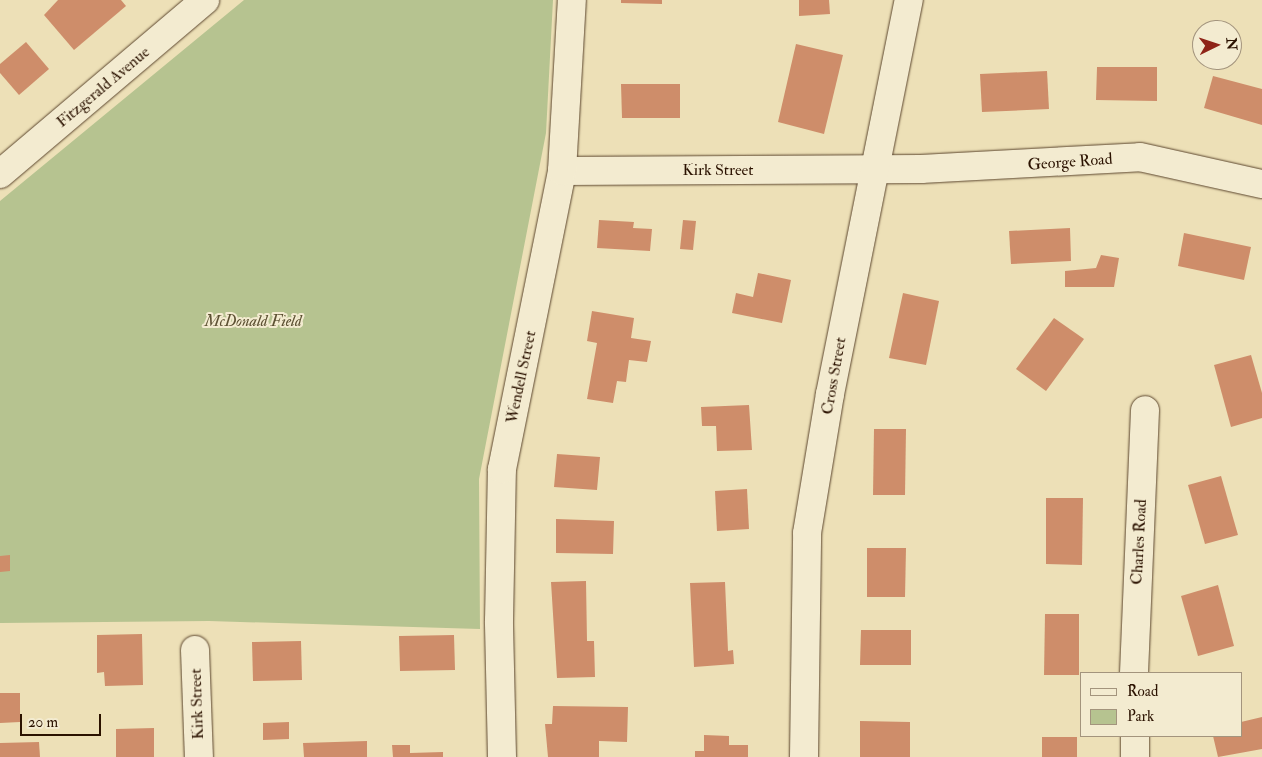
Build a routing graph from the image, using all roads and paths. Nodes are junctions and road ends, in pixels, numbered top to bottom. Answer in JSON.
{"nodes":[{"id":1,"x":206,"y":0,"type":"edge"},
{"id":2,"x":572,"y":0,"type":"edge"},
{"id":3,"x":909,"y":0,"type":"edge"},
{"id":4,"x":875,"y":169,"type":"junction"},
{"id":5,"x":562,"y":171,"type":"junction"},
{"id":6,"x":0,"y":174,"type":"edge"},
{"id":7,"x":1262,"y":184,"type":"edge"},
{"id":8,"x":1145,"y":410,"type":"dead end"},
{"id":9,"x":196,"y":650,"type":"dead end"},
{"id":10,"x":1134,"y":672,"type":"edge"},
{"id":11,"x":1134,"y":737,"type":"edge"},
{"id":12,"x":199,"y":757,"type":"edge"},
{"id":13,"x":502,"y":757,"type":"edge"},
{"id":14,"x":804,"y":757,"type":"edge"},
{"id":15,"x":1135,"y":757,"type":"edge"}],
"edges":[{"from":1,"to":6,"type":"street","name":"Fitzgerald Avenue"},
{"from":2,"to":5,"type":"street","name":"Wendell Street"},
{"from":3,"to":4,"type":"street","name":"Cross Street"},
{"from":4,"to":5,"type":"street","name":"Kirk Street"},
{"from":4,"to":7,"type":"street","name":"George Road"},
{"from":4,"to":14,"type":"street","name":"Cross Street"},
{"from":5,"to":13,"type":"street","name":"Wendell Street"},
{"from":8,"to":10,"type":"street","name":"Charles Road"},
{"from":9,"to":12,"type":"street","name":"Kirk Street"},
{"from":11,"to":15,"type":"street"}]}
